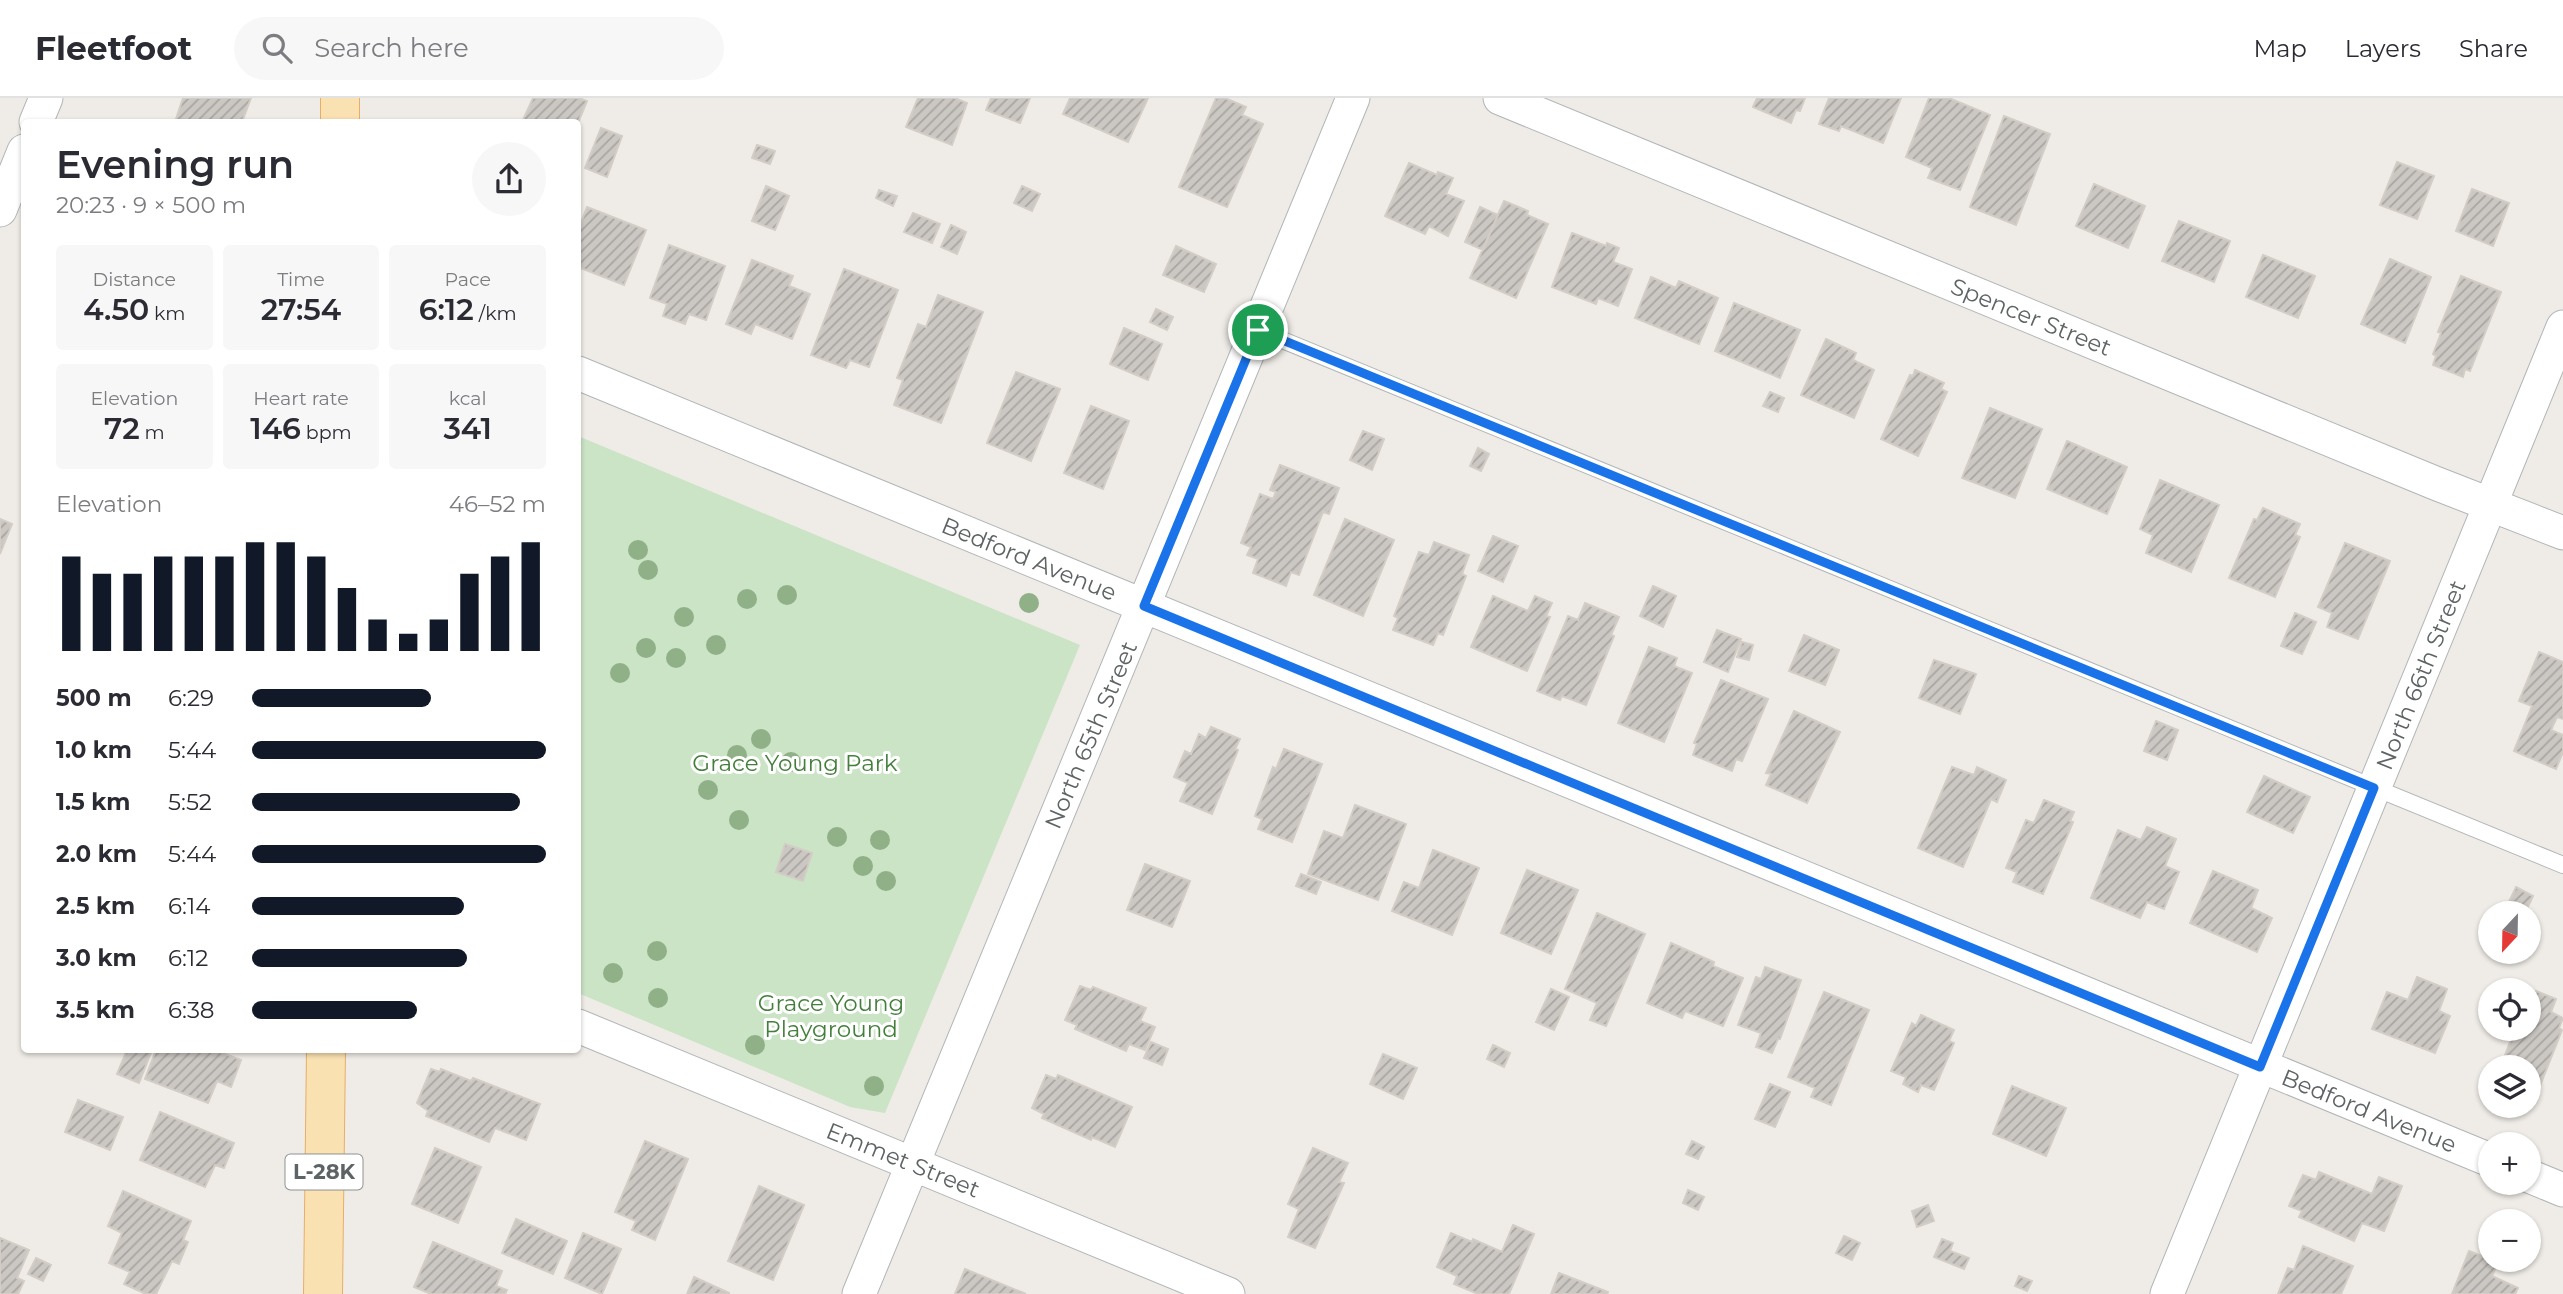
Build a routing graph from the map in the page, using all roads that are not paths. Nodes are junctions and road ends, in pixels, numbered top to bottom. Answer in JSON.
{"nodes":[{"id":1,"x":46,"y":98,"type":"edge"},
{"id":2,"x":340,"y":98,"type":"edge"},
{"id":3,"x":1353,"y":98,"type":"edge"},
{"id":4,"x":1500,"y":98,"type":"edge"},
{"id":5,"x":37,"y":119,"type":"edge"},
{"id":6,"x":340,"y":119,"type":"edge"},
{"id":7,"x":0,"y":138,"type":"edge"},
{"id":8,"x":21,"y":148,"type":"edge"},
{"id":9,"x":21,"y":158,"type":"edge"},
{"id":10,"x":0,"y":210,"type":"edge"},
{"id":11,"x":2563,"y":327,"type":"edge"},
{"id":12,"x":1258,"y":330,"type":"junction"},
{"id":13,"x":581,"y":374,"type":"edge"},
{"id":14,"x":2491,"y":503,"type":"junction"},
{"id":15,"x":2563,"y":533,"type":"edge"},
{"id":16,"x":1144,"y":606,"type":"junction"},
{"id":17,"x":2374,"y":788,"type":"junction"},
{"id":18,"x":2563,"y":865,"type":"edge"},
{"id":19,"x":581,"y":1027,"type":"edge"},
{"id":20,"x":326,"y":1053,"type":"edge"},
{"id":21,"x":2260,"y":1067,"type":"junction"},
{"id":22,"x":2478,"y":1155,"type":"edge"},
{"id":23,"x":913,"y":1164,"type":"junction"},
{"id":24,"x":2541,"y":1181,"type":"edge"},
{"id":25,"x":2563,"y":1190,"type":"edge"},
{"id":26,"x":323,"y":1294,"type":"edge"},
{"id":27,"x":859,"y":1294,"type":"edge"},
{"id":28,"x":1228,"y":1294,"type":"edge"},
{"id":29,"x":2167,"y":1294,"type":"edge"}],
"edges":[{"from":1,"to":5,"type":"street"},
{"from":2,"to":6,"type":"main road"},
{"from":3,"to":12,"type":"street","name":"North 65th Street"},
{"from":4,"to":14,"type":"street","name":"Spencer Street"},
{"from":7,"to":8,"type":"street"},
{"from":9,"to":10,"type":"street"},
{"from":11,"to":14,"type":"street","name":"North 66th Street"},
{"from":12,"to":16,"type":"street","name":"North 65th Street"},
{"from":12,"to":17,"type":"lane"},
{"from":13,"to":16,"type":"street","name":"Bedford Avenue"},
{"from":14,"to":15,"type":"street","name":"Spencer Street"},
{"from":14,"to":17,"type":"street","name":"North 66th Street"},
{"from":16,"to":21,"type":"street","name":"Bedford Avenue"},
{"from":16,"to":23,"type":"street","name":"North 65th Street"},
{"from":17,"to":18,"type":"lane"},
{"from":17,"to":21,"type":"street","name":"North 66th Street"},
{"from":19,"to":23,"type":"street","name":"Emmet Street"},
{"from":20,"to":26,"type":"main road","number":"L-28K"},
{"from":21,"to":22,"type":"street","name":"Bedford Avenue"},
{"from":21,"to":29,"type":"street","name":"North 66th Street"},
{"from":23,"to":27,"type":"street","name":"North 65th Street"},
{"from":23,"to":28,"type":"street","name":"Emmet Street"},
{"from":24,"to":25,"type":"street"}]}
